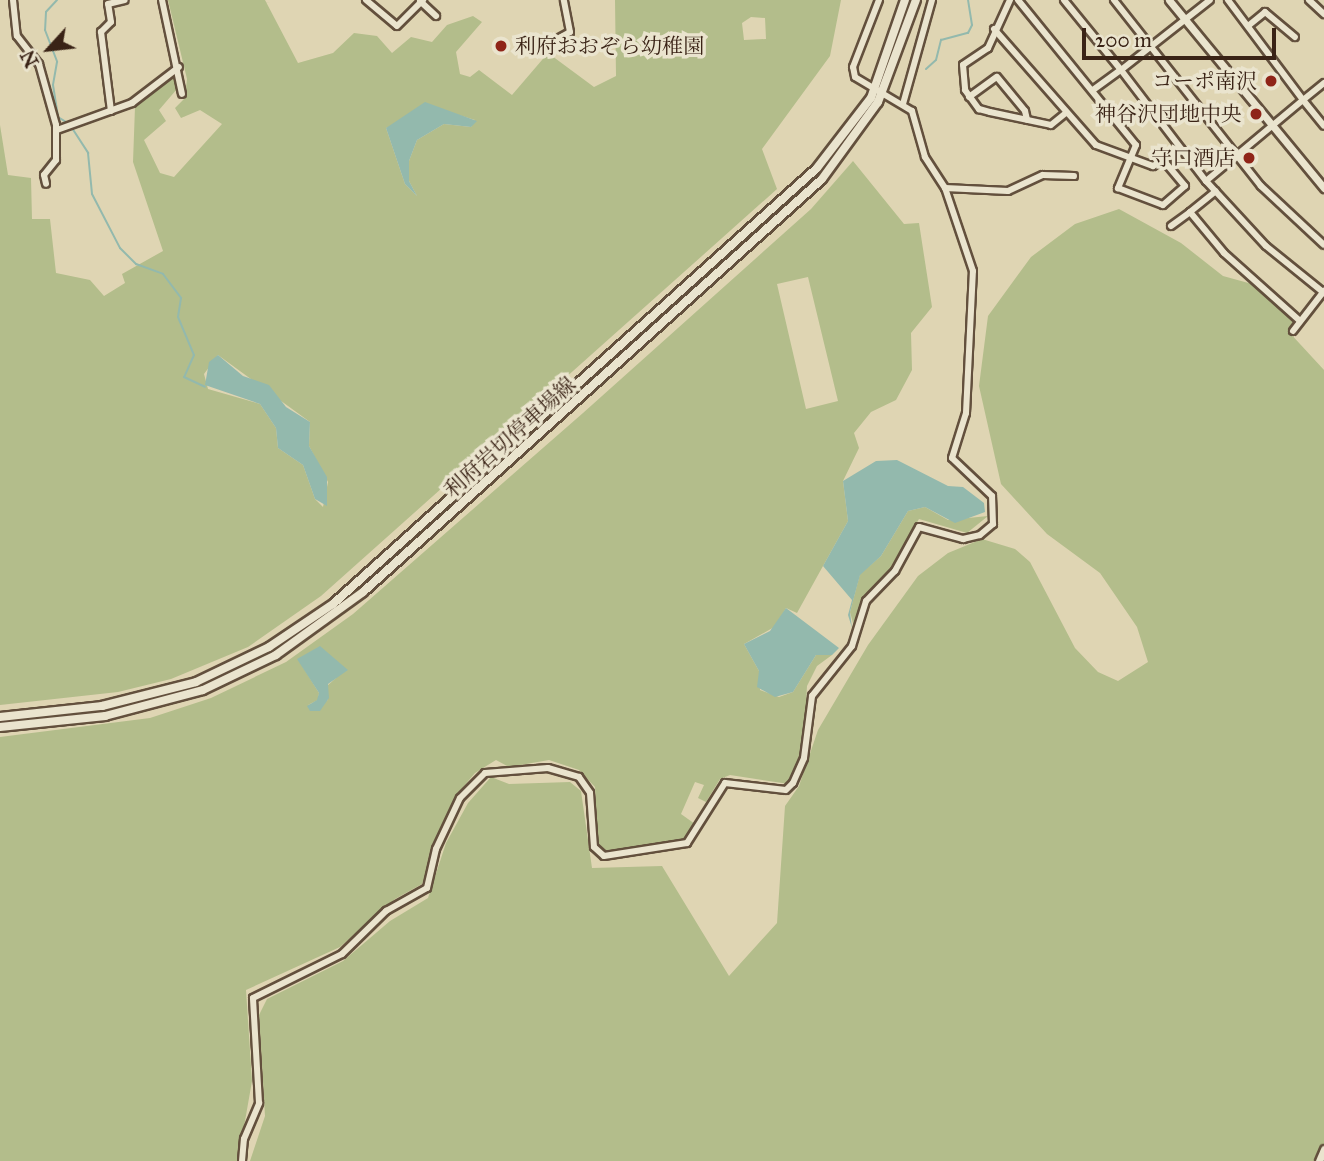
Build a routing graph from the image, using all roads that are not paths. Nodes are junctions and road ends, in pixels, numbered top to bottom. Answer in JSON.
{"nodes":[{"id":1,"x":13,"y":0,"type":"edge"},
{"id":2,"x":125,"y":0,"type":"edge"},
{"id":3,"x":162,"y":0,"type":"edge"},
{"id":4,"x":366,"y":0,"type":"edge"},
{"id":5,"x":564,"y":0,"type":"edge"},
{"id":6,"x":879,"y":0,"type":"edge"},
{"id":7,"x":905,"y":0,"type":"edge"},
{"id":8,"x":916,"y":0,"type":"edge"},
{"id":9,"x":932,"y":0,"type":"edge"},
{"id":10,"x":1010,"y":0,"type":"edge"},
{"id":11,"x":1018,"y":0,"type":"edge"},
{"id":12,"x":1064,"y":0,"type":"edge"},
{"id":13,"x":1114,"y":0,"type":"edge"},
{"id":14,"x":1169,"y":0,"type":"edge"},
{"id":15,"x":1210,"y":0,"type":"edge"},
{"id":16,"x":1228,"y":0,"type":"edge"},
{"id":17,"x":1309,"y":0,"type":"edge"},
{"id":18,"x":421,"y":1,"type":"edge"},
{"id":19,"x":1324,"y":14,"type":"edge"},
{"id":20,"x":436,"y":16,"type":"dead end"},
{"id":21,"x":1185,"y":20,"type":"junction"},
{"id":22,"x":1248,"y":26,"type":"junction"},
{"id":23,"x":993,"y":29,"type":"junction"},
{"id":24,"x":1294,"y":37,"type":"dead end"},
{"id":25,"x":1151,"y":47,"type":"junction"},
{"id":26,"x":541,"y":48,"type":"dead end"},
{"id":27,"x":178,"y":66,"type":"junction"},
{"id":28,"x":1121,"y":70,"type":"junction"},
{"id":29,"x":1324,"y":83,"type":"edge"},
{"id":30,"x":1093,"y":90,"type":"junction"},
{"id":31,"x":879,"y":91,"type":"junction"},
{"id":32,"x":182,"y":94,"type":"dead end"},
{"id":33,"x":969,"y":97,"type":"junction"},
{"id":34,"x":1303,"y":100,"type":"junction"},
{"id":35,"x":903,"y":104,"type":"junction"},
{"id":36,"x":111,"y":111,"type":"junction"},
{"id":37,"x":1066,"y":113,"type":"junction"},
{"id":38,"x":1027,"y":120,"type":"junction"},
{"id":39,"x":1324,"y":126,"type":"edge"},
{"id":40,"x":1269,"y":127,"type":"junction"},
{"id":41,"x":57,"y":130,"type":"junction"},
{"id":42,"x":1181,"y":149,"type":"junction"},
{"id":43,"x":1237,"y":157,"type":"junction"},
{"id":44,"x":1130,"y":158,"type":"junction"},
{"id":45,"x":1165,"y":162,"type":"junction"},
{"id":46,"x":1074,"y":176,"type":"dead end"},
{"id":47,"x":1206,"y":181,"type":"junction"},
{"id":48,"x":46,"y":184,"type":"dead end"},
{"id":49,"x":945,"y":188,"type":"junction"},
{"id":50,"x":1324,"y":188,"type":"edge"},
{"id":51,"x":1216,"y":191,"type":"junction"},
{"id":52,"x":1190,"y":212,"type":"junction"},
{"id":53,"x":1171,"y":226,"type":"dead end"},
{"id":54,"x":1324,"y":245,"type":"edge"},
{"id":55,"x":1324,"y":292,"type":"edge"},
{"id":56,"x":1300,"y":321,"type":"junction"},
{"id":57,"x":1293,"y":331,"type":"dead end"},
{"id":58,"x":0,"y":717,"type":"edge"},
{"id":59,"x":0,"y":727,"type":"edge"},
{"id":60,"x":1324,"y":1149,"type":"edge"},
{"id":61,"x":242,"y":1161,"type":"edge"},
{"id":62,"x":1319,"y":1161,"type":"edge"}],
"edges":[{"from":1,"to":41,"type":"street"},
{"from":2,"to":36,"type":"street"},
{"from":3,"to":27,"type":"street"},
{"from":4,"to":18,"type":"street"},
{"from":5,"to":26,"type":"street"},
{"from":6,"to":31,"type":"street"},
{"from":7,"to":31,"type":"main road","name":"利府岩切停車場線"},
{"from":8,"to":31,"type":"main road","name":"利府岩切停車場線"},
{"from":9,"to":35,"type":"street"},
{"from":10,"to":23,"type":"street"},
{"from":11,"to":30,"type":"street"},
{"from":12,"to":28,"type":"street"},
{"from":13,"to":25,"type":"street"},
{"from":14,"to":21,"type":"street"},
{"from":15,"to":21,"type":"street"},
{"from":16,"to":22,"type":"street"},
{"from":17,"to":19,"type":"street"},
{"from":18,"to":20,"type":"street"},
{"from":21,"to":25,"type":"street"},
{"from":21,"to":40,"type":"street"},
{"from":22,"to":24,"type":"street"},
{"from":22,"to":34,"type":"street"},
{"from":23,"to":33,"type":"street"},
{"from":23,"to":37,"type":"street"},
{"from":25,"to":28,"type":"street"},
{"from":25,"to":43,"type":"street"},
{"from":27,"to":32,"type":"street"},
{"from":27,"to":36,"type":"street"},
{"from":28,"to":30,"type":"street"},
{"from":28,"to":42,"type":"street"},
{"from":29,"to":34,"type":"street"},
{"from":30,"to":44,"type":"street"},
{"from":31,"to":35,"type":"street"},
{"from":31,"to":58,"type":"main road","name":"利府岩切停車場線"},
{"from":31,"to":59,"type":"main road","name":"利府岩切停車場線"},
{"from":33,"to":38,"type":"street"},
{"from":33,"to":38,"type":"street"},
{"from":34,"to":39,"type":"street"},
{"from":34,"to":40,"type":"street"},
{"from":35,"to":49,"type":"street"},
{"from":36,"to":41,"type":"street"},
{"from":37,"to":38,"type":"street"},
{"from":37,"to":44,"type":"street"},
{"from":40,"to":43,"type":"street"},
{"from":40,"to":50,"type":"street"},
{"from":41,"to":48,"type":"street"},
{"from":42,"to":45,"type":"street"},
{"from":42,"to":47,"type":"street"},
{"from":43,"to":47,"type":"street"},
{"from":43,"to":54,"type":"street"},
{"from":44,"to":45,"type":"street"},
{"from":44,"to":45,"type":"street"},
{"from":46,"to":49,"type":"street"},
{"from":47,"to":51,"type":"street"},
{"from":49,"to":61,"type":"street"},
{"from":51,"to":52,"type":"street"},
{"from":51,"to":55,"type":"street"},
{"from":52,"to":53,"type":"street"},
{"from":52,"to":56,"type":"street"},
{"from":55,"to":56,"type":"street"},
{"from":56,"to":57,"type":"street"},
{"from":60,"to":62,"type":"street"}]}
